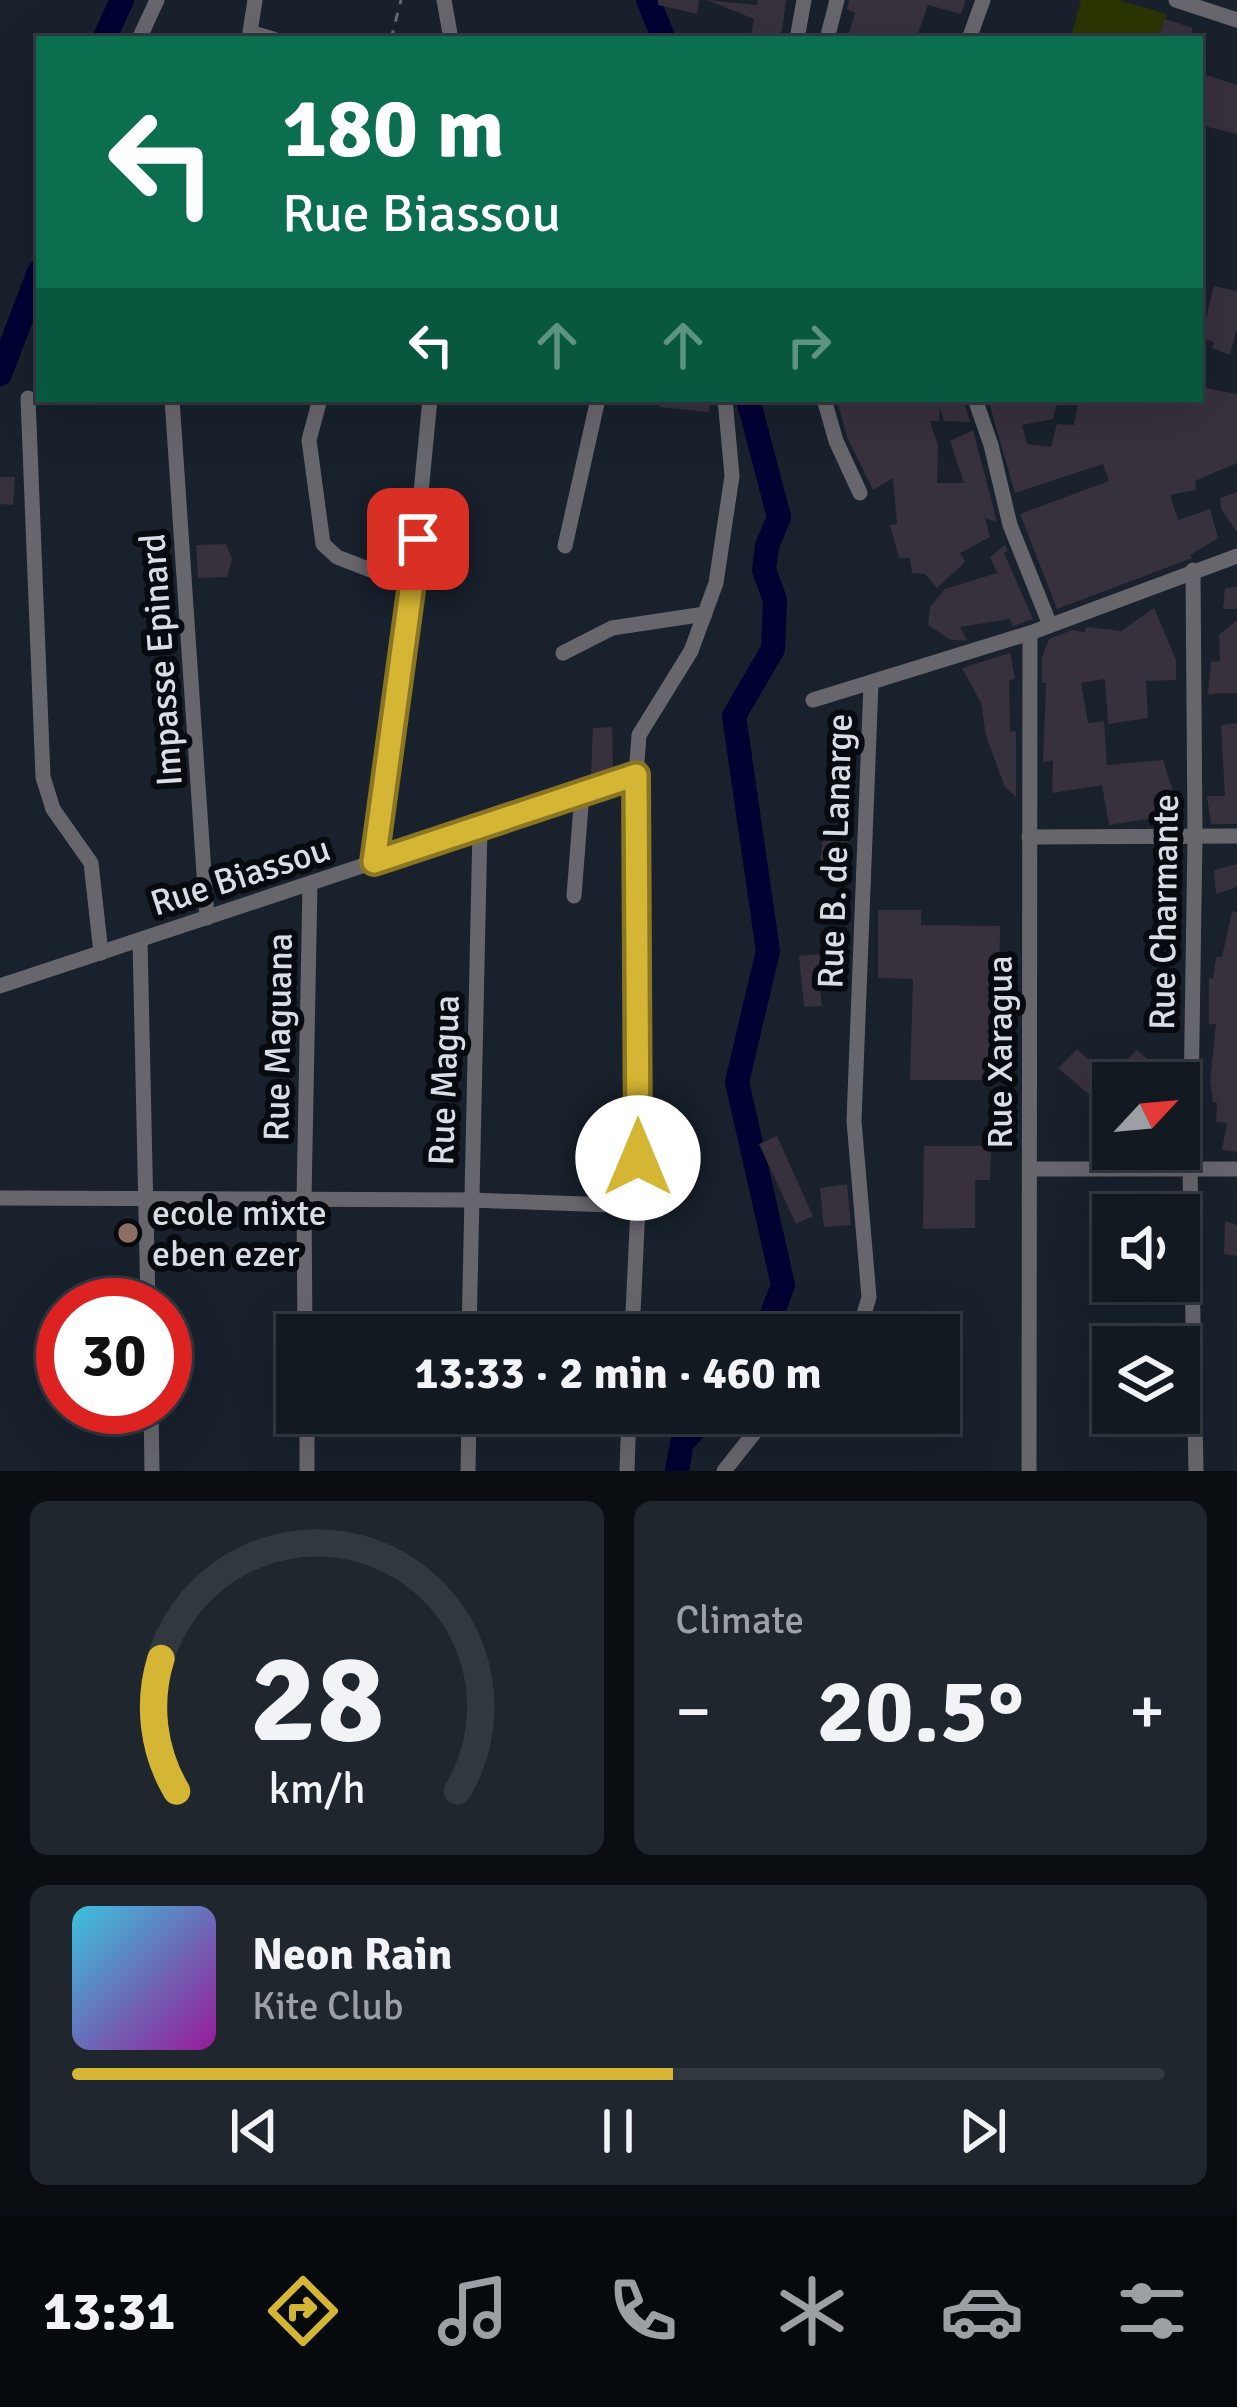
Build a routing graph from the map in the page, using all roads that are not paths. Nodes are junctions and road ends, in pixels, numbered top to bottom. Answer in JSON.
{"nodes":[{"id":1,"x":157,"y":0,"type":"edge"},
{"id":2,"x":255,"y":0,"type":"edge"},
{"id":3,"x":444,"y":0,"type":"edge"},
{"id":4,"x":804,"y":0,"type":"edge"},
{"id":5,"x":838,"y":0,"type":"edge"},
{"id":6,"x":983,"y":0,"type":"edge"},
{"id":7,"x":1176,"y":0,"type":"edge"},
{"id":8,"x":1237,"y":20,"type":"edge"},
{"id":9,"x":140,"y":36,"type":"edge"},
{"id":10,"x":263,"y":36,"type":"edge"},
{"id":11,"x":451,"y":36,"type":"edge"},
{"id":12,"x":798,"y":36,"type":"edge"},
{"id":13,"x":828,"y":36,"type":"edge"},
{"id":14,"x":970,"y":36,"type":"edge"},
{"id":15,"x":28,"y":398,"type":"dead end"},
{"id":16,"x":172,"y":402,"type":"edge"},
{"id":17,"x":319,"y":402,"type":"edge"},
{"id":18,"x":430,"y":402,"type":"edge"},
{"id":19,"x":597,"y":402,"type":"edge"},
{"id":20,"x":725,"y":402,"type":"edge"},
{"id":21,"x":825,"y":402,"type":"edge"},
{"id":22,"x":977,"y":402,"type":"edge"},
{"id":23,"x":860,"y":493,"type":"dead end"},
{"id":24,"x":566,"y":546,"type":"dead end"},
{"id":25,"x":1237,"y":556,"type":"edge"},
{"id":26,"x":1193,"y":570,"type":"junction"},
{"id":27,"x":412,"y":586,"type":"junction"},
{"id":28,"x":704,"y":614,"type":"junction"},
{"id":29,"x":1050,"y":626,"type":"junction"},
{"id":30,"x":1030,"y":634,"type":"junction"},
{"id":31,"x":562,"y":653,"type":"dead end"},
{"id":32,"x":871,"y":683,"type":"junction"},
{"id":33,"x":813,"y":700,"type":"dead end"},
{"id":34,"x":636,"y":775,"type":"junction"},
{"id":35,"x":582,"y":793,"type":"junction"},
{"id":36,"x":480,"y":827,"type":"junction"},
{"id":37,"x":1195,"y":836,"type":"junction"},
{"id":38,"x":1237,"y":836,"type":"edge"},
{"id":39,"x":1029,"y":837,"type":"junction"},
{"id":40,"x":374,"y":862,"type":"junction"},
{"id":41,"x":310,"y":884,"type":"junction"},
{"id":42,"x":574,"y":896,"type":"dead end"},
{"id":43,"x":207,"y":918,"type":"junction"},
{"id":44,"x":140,"y":940,"type":"junction"},
{"id":45,"x":101,"y":953,"type":"junction"},
{"id":46,"x":0,"y":986,"type":"edge"},
{"id":47,"x":1192,"y":1062,"type":"edge"},
{"id":48,"x":1030,"y":1169,"type":"junction"},
{"id":49,"x":1092,"y":1169,"type":"edge"},
{"id":50,"x":1200,"y":1169,"type":"edge"},
{"id":51,"x":1237,"y":1169,"type":"edge"},
{"id":52,"x":1190,"y":1170,"type":"edge"},
{"id":53,"x":146,"y":1197,"type":"junction"},
{"id":54,"x":0,"y":1198,"type":"edge"},
{"id":55,"x":304,"y":1199,"type":"junction"},
{"id":56,"x":470,"y":1200,"type":"junction"},
{"id":57,"x":638,"y":1206,"type":"junction"},
{"id":58,"x":148,"y":1278,"type":"edge"},
{"id":59,"x":305,"y":1314,"type":"edge"},
{"id":60,"x":469,"y":1314,"type":"edge"},
{"id":61,"x":633,"y":1314,"type":"edge"},
{"id":62,"x":864,"y":1314,"type":"edge"},
{"id":63,"x":151,"y":1434,"type":"edge"},
{"id":64,"x":307,"y":1434,"type":"edge"},
{"id":65,"x":469,"y":1434,"type":"edge"},
{"id":66,"x":628,"y":1434,"type":"edge"},
{"id":67,"x":753,"y":1434,"type":"edge"},
{"id":68,"x":152,"y":1471,"type":"edge"},
{"id":69,"x":308,"y":1471,"type":"edge"},
{"id":70,"x":468,"y":1471,"type":"edge"},
{"id":71,"x":627,"y":1471,"type":"edge"},
{"id":72,"x":724,"y":1471,"type":"edge"},
{"id":73,"x":1029,"y":1471,"type":"edge"},
{"id":74,"x":1196,"y":1471,"type":"edge"}],
"edges":[{"from":1,"to":9,"type":"street"},
{"from":2,"to":10,"type":"street"},
{"from":3,"to":11,"type":"street"},
{"from":4,"to":12,"type":"street"},
{"from":5,"to":13,"type":"street"},
{"from":6,"to":14,"type":"street"},
{"from":7,"to":8,"type":"street"},
{"from":15,"to":45,"type":"street"},
{"from":16,"to":43,"type":"street","name":"Impasse Epinard"},
{"from":17,"to":27,"type":"street"},
{"from":18,"to":27,"type":"street"},
{"from":19,"to":24,"type":"street"},
{"from":20,"to":28,"type":"street"},
{"from":21,"to":23,"type":"street"},
{"from":22,"to":29,"type":"street"},
{"from":25,"to":26,"type":"street","name":"Rue B. de Lanarge"},
{"from":26,"to":29,"type":"street","name":"Rue B. de Lanarge"},
{"from":26,"to":37,"type":"street","name":"Rue Charmante"},
{"from":27,"to":40,"type":"street"},
{"from":28,"to":31,"type":"street"},
{"from":28,"to":34,"type":"street"},
{"from":29,"to":30,"type":"street","name":"Rue B. de Lanarge"},
{"from":30,"to":32,"type":"street","name":"Rue B. de Lanarge"},
{"from":30,"to":39,"type":"street","name":"Rue Xaragua"},
{"from":32,"to":33,"type":"street"},
{"from":32,"to":62,"type":"street","name":"Rue B. de Lanarge"},
{"from":34,"to":35,"type":"street","name":"Rue Biassou"},
{"from":34,"to":57,"type":"street"},
{"from":35,"to":36,"type":"street","name":"Rue Biassou"},
{"from":35,"to":42,"type":"street"},
{"from":36,"to":40,"type":"street","name":"Rue Biassou"},
{"from":36,"to":56,"type":"street","name":"Rue Magua"},
{"from":37,"to":38,"type":"street"},
{"from":37,"to":39,"type":"street"},
{"from":37,"to":47,"type":"street","name":"Rue Charmante"},
{"from":39,"to":48,"type":"street","name":"Rue Xaragua"},
{"from":40,"to":41,"type":"street","name":"Rue Biassou"},
{"from":41,"to":43,"type":"street","name":"Rue Biassou"},
{"from":41,"to":55,"type":"street","name":"Rue Maguana"},
{"from":43,"to":44,"type":"street","name":"Rue Biassou"},
{"from":44,"to":45,"type":"street","name":"Rue Biassou"},
{"from":44,"to":53,"type":"street"},
{"from":45,"to":46,"type":"street","name":"Rue Biassou"},
{"from":48,"to":49,"type":"street"},
{"from":48,"to":73,"type":"street","name":"Rue Xaragua"},
{"from":50,"to":51,"type":"street"},
{"from":52,"to":74,"type":"street","name":"Rue Charmante"},
{"from":53,"to":54,"type":"street"},
{"from":53,"to":55,"type":"street"},
{"from":53,"to":58,"type":"street"},
{"from":55,"to":56,"type":"street"},
{"from":55,"to":59,"type":"street","name":"Rue Maguana"},
{"from":56,"to":57,"type":"street"},
{"from":56,"to":60,"type":"street","name":"Rue Magua"},
{"from":57,"to":61,"type":"street"},
{"from":63,"to":68,"type":"street"},
{"from":64,"to":69,"type":"street"},
{"from":65,"to":70,"type":"street"},
{"from":66,"to":71,"type":"street"},
{"from":67,"to":72,"type":"street"}]}
